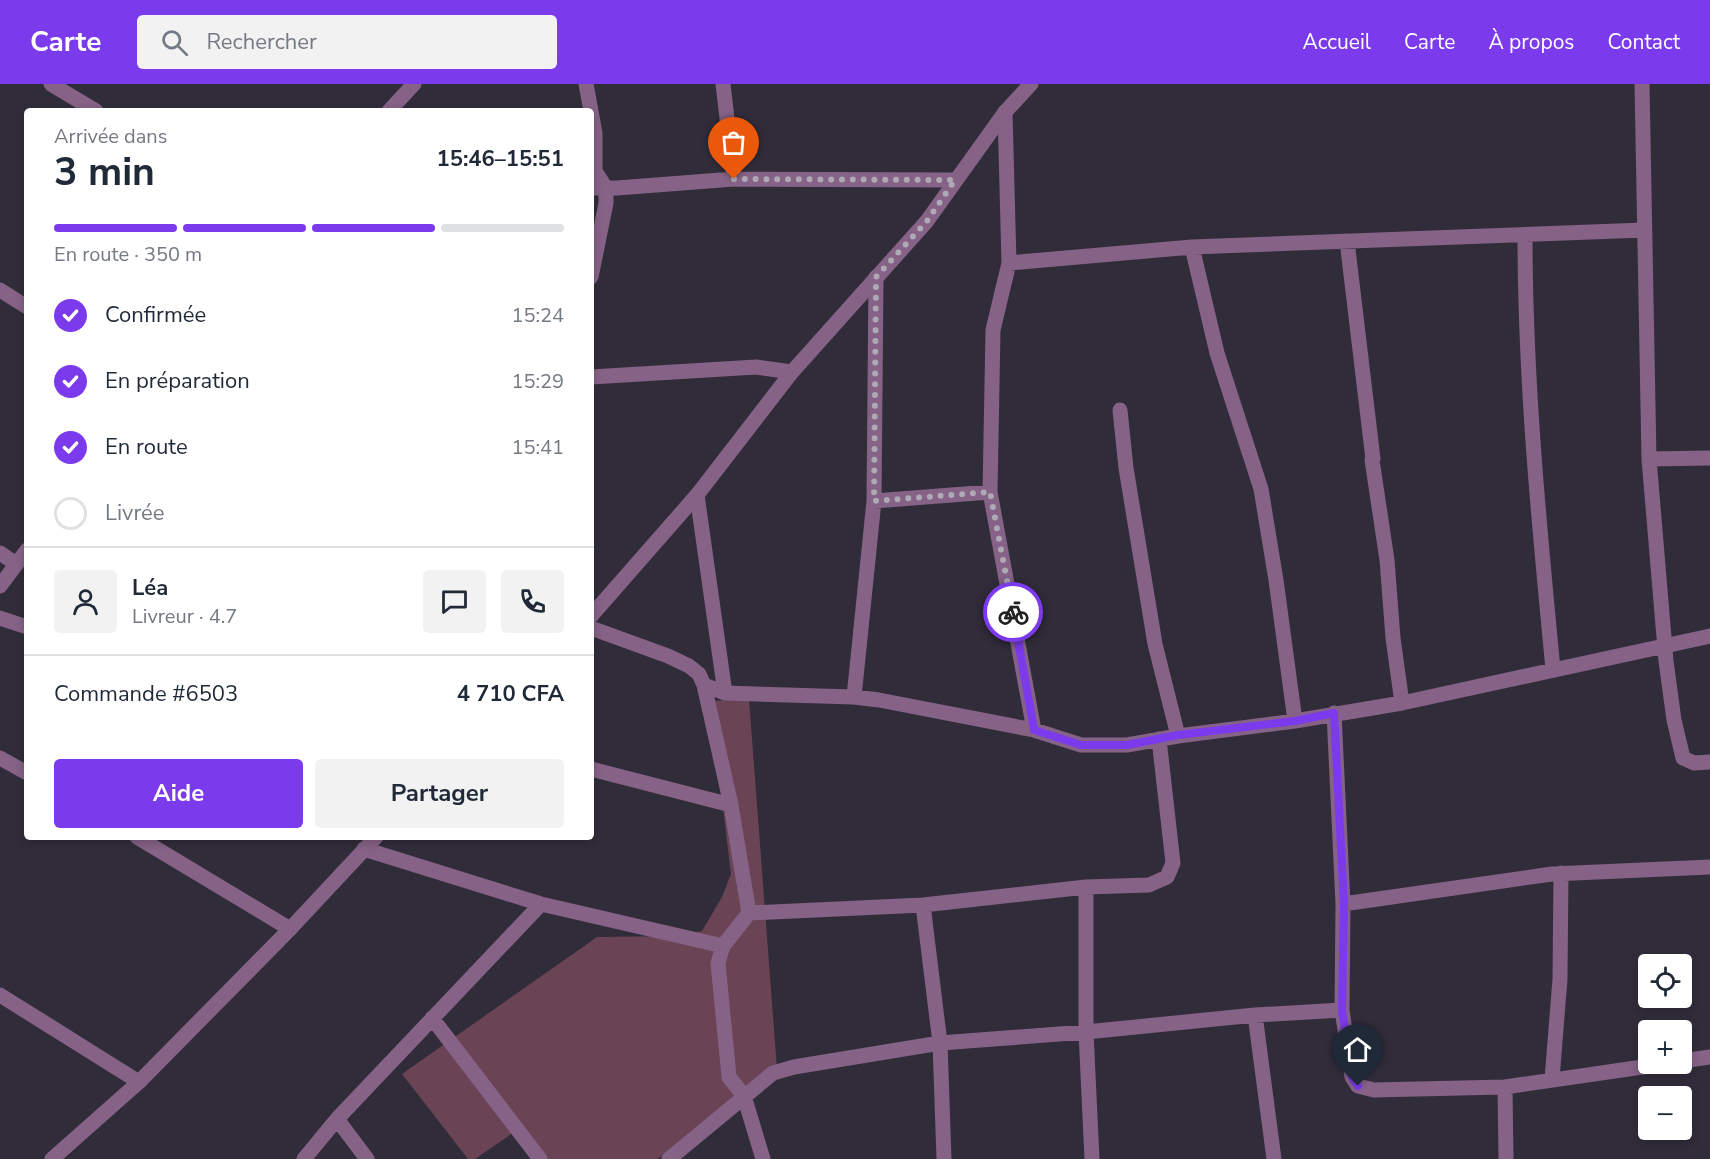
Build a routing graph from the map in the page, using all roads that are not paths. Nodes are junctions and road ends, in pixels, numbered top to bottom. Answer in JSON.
{"nodes":[{"id":1,"x":51,"y":84,"type":"edge"},
{"id":2,"x":414,"y":84,"type":"edge"},
{"id":3,"x":586,"y":84,"type":"edge"},
{"id":4,"x":723,"y":84,"type":"edge"},
{"id":5,"x":1031,"y":84,"type":"edge"},
{"id":6,"x":1642,"y":84,"type":"edge"},
{"id":7,"x":91,"y":108,"type":"edge"},
{"id":8,"x":392,"y":108,"type":"edge"},
{"id":9,"x":590,"y":108,"type":"edge"},
{"id":10,"x":1005,"y":112,"type":"junction"},
{"id":11,"x":594,"y":128,"type":"edge"},
{"id":12,"x":734,"y":179,"type":"junction"},
{"id":13,"x":955,"y":180,"type":"junction"},
{"id":14,"x":598,"y":188,"type":"edge"},
{"id":15,"x":1644,"y":230,"type":"junction"},
{"id":16,"x":1525,"y":235,"type":"junction"},
{"id":17,"x":1347,"y":241,"type":"junction"},
{"id":18,"x":1192,"y":248,"type":"junction"},
{"id":19,"x":594,"y":262,"type":"edge"},
{"id":20,"x":1009,"y":263,"type":"junction"},
{"id":21,"x":876,"y":277,"type":"junction"},
{"id":22,"x":0,"y":290,"type":"edge"},
{"id":23,"x":24,"y":305,"type":"edge"},
{"id":24,"x":792,"y":372,"type":"junction"},
{"id":25,"x":594,"y":377,"type":"edge"},
{"id":26,"x":1120,"y":410,"type":"dead end"},
{"id":27,"x":1710,"y":458,"type":"edge"},
{"id":28,"x":1648,"y":459,"type":"junction"},
{"id":29,"x":990,"y":492,"type":"junction"},
{"id":30,"x":697,"y":495,"type":"junction"},
{"id":31,"x":874,"y":501,"type":"junction"},
{"id":32,"x":0,"y":553,"type":"edge"},
{"id":33,"x":24,"y":554,"type":"edge"},
{"id":34,"x":16,"y":564,"type":"junction"},
{"id":35,"x":0,"y":586,"type":"edge"},
{"id":36,"x":594,"y":613,"type":"edge"},
{"id":37,"x":0,"y":618,"type":"edge"},
{"id":38,"x":24,"y":626,"type":"edge"},
{"id":39,"x":594,"y":629,"type":"edge"},
{"id":40,"x":1710,"y":636,"type":"edge"},
{"id":41,"x":1665,"y":645,"type":"junction"},
{"id":42,"x":1553,"y":669,"type":"junction"},
{"id":43,"x":704,"y":685,"type":"junction"},
{"id":44,"x":725,"y":693,"type":"junction"},
{"id":45,"x":854,"y":697,"type":"junction"},
{"id":46,"x":1402,"y":703,"type":"junction"},
{"id":47,"x":1334,"y":713,"type":"junction"},
{"id":48,"x":1295,"y":721,"type":"junction"},
{"id":49,"x":1034,"y":730,"type":"junction"},
{"id":50,"x":1178,"y":735,"type":"junction"},
{"id":51,"x":1159,"y":739,"type":"junction"},
{"id":52,"x":0,"y":758,"type":"edge"},
{"id":53,"x":1710,"y":762,"type":"edge"},
{"id":54,"x":594,"y":770,"type":"edge"},
{"id":55,"x":24,"y":771,"type":"edge"},
{"id":56,"x":731,"y":805,"type":"junction"},
{"id":57,"x":146,"y":840,"type":"edge"},
{"id":58,"x":373,"y":840,"type":"edge"},
{"id":59,"x":364,"y":849,"type":"junction"},
{"id":60,"x":1710,"y":867,"type":"edge"},
{"id":61,"x":1561,"y":873,"type":"junction"},
{"id":62,"x":1086,"y":887,"type":"junction"},
{"id":63,"x":541,"y":904,"type":"junction"},
{"id":64,"x":922,"y":904,"type":"junction"},
{"id":65,"x":1344,"y":904,"type":"junction"},
{"id":66,"x":749,"y":913,"type":"junction"},
{"id":67,"x":290,"y":929,"type":"junction"},
{"id":68,"x":723,"y":946,"type":"junction"},
{"id":69,"x":0,"y":995,"type":"edge"},
{"id":70,"x":1342,"y":1010,"type":"junction"},
{"id":71,"x":1255,"y":1015,"type":"junction"},
{"id":72,"x":432,"y":1018,"type":"junction"},
{"id":73,"x":1086,"y":1032,"type":"junction"},
{"id":74,"x":940,"y":1043,"type":"junction"},
{"id":75,"x":1710,"y":1057,"type":"edge"},
{"id":76,"x":1692,"y":1060,"type":"edge"},
{"id":77,"x":1638,"y":1067,"type":"edge"},
{"id":78,"x":1552,"y":1079,"type":"junction"},
{"id":79,"x":139,"y":1082,"type":"junction"},
{"id":80,"x":1504,"y":1087,"type":"junction"},
{"id":81,"x":744,"y":1096,"type":"junction"},
{"id":82,"x":336,"y":1119,"type":"junction"},
{"id":83,"x":52,"y":1159,"type":"edge"},
{"id":84,"x":304,"y":1159,"type":"edge"},
{"id":85,"x":367,"y":1159,"type":"edge"},
{"id":86,"x":540,"y":1159,"type":"edge"},
{"id":87,"x":669,"y":1159,"type":"edge"},
{"id":88,"x":763,"y":1159,"type":"edge"},
{"id":89,"x":944,"y":1159,"type":"edge"},
{"id":90,"x":1092,"y":1159,"type":"edge"},
{"id":91,"x":1274,"y":1159,"type":"edge"},
{"id":92,"x":1506,"y":1159,"type":"edge"}],
"edges":[{"from":1,"to":7,"type":"street"},
{"from":2,"to":8,"type":"street"},
{"from":3,"to":9,"type":"street"},
{"from":4,"to":12,"type":"street"},
{"from":5,"to":10,"type":"street"},
{"from":6,"to":15,"type":"street"},
{"from":10,"to":13,"type":"street"},
{"from":10,"to":20,"type":"street"},
{"from":11,"to":14,"type":"street"},
{"from":12,"to":13,"type":"street"},
{"from":12,"to":14,"type":"street"},
{"from":13,"to":21,"type":"street"},
{"from":14,"to":19,"type":"street"},
{"from":15,"to":16,"type":"street"},
{"from":15,"to":28,"type":"street"},
{"from":16,"to":17,"type":"street"},
{"from":16,"to":42,"type":"street"},
{"from":17,"to":18,"type":"street"},
{"from":17,"to":46,"type":"street"},
{"from":18,"to":20,"type":"street"},
{"from":18,"to":48,"type":"street"},
{"from":20,"to":29,"type":"street"},
{"from":21,"to":24,"type":"street"},
{"from":21,"to":31,"type":"street"},
{"from":22,"to":23,"type":"street"},
{"from":24,"to":25,"type":"street"},
{"from":24,"to":30,"type":"street"},
{"from":26,"to":50,"type":"street"},
{"from":27,"to":28,"type":"street"},
{"from":28,"to":41,"type":"street"},
{"from":29,"to":31,"type":"street"},
{"from":29,"to":49,"type":"street"},
{"from":30,"to":36,"type":"street"},
{"from":30,"to":44,"type":"street"},
{"from":31,"to":45,"type":"street"},
{"from":32,"to":34,"type":"street"},
{"from":33,"to":34,"type":"street"},
{"from":34,"to":35,"type":"street"},
{"from":37,"to":38,"type":"street"},
{"from":39,"to":43,"type":"street"},
{"from":40,"to":41,"type":"street"},
{"from":41,"to":42,"type":"street"},
{"from":41,"to":53,"type":"street"},
{"from":42,"to":46,"type":"street"},
{"from":43,"to":44,"type":"street"},
{"from":43,"to":56,"type":"street"},
{"from":44,"to":45,"type":"street"},
{"from":45,"to":49,"type":"street"},
{"from":46,"to":47,"type":"street"},
{"from":47,"to":48,"type":"street"},
{"from":47,"to":65,"type":"street"},
{"from":48,"to":50,"type":"street"},
{"from":49,"to":51,"type":"street"},
{"from":50,"to":51,"type":"street"},
{"from":51,"to":62,"type":"street"},
{"from":52,"to":55,"type":"street"},
{"from":54,"to":56,"type":"street"},
{"from":56,"to":66,"type":"street"},
{"from":57,"to":67,"type":"street"},
{"from":58,"to":59,"type":"street"},
{"from":59,"to":63,"type":"street"},
{"from":59,"to":67,"type":"street"},
{"from":60,"to":61,"type":"street"},
{"from":61,"to":65,"type":"street"},
{"from":61,"to":78,"type":"street"},
{"from":62,"to":64,"type":"street"},
{"from":62,"to":73,"type":"street"},
{"from":63,"to":68,"type":"street"},
{"from":63,"to":72,"type":"street"},
{"from":64,"to":66,"type":"street"},
{"from":64,"to":74,"type":"street"},
{"from":65,"to":70,"type":"street"},
{"from":66,"to":68,"type":"street"},
{"from":67,"to":79,"type":"street"},
{"from":68,"to":81,"type":"street"},
{"from":69,"to":79,"type":"street"},
{"from":70,"to":71,"type":"street"},
{"from":70,"to":80,"type":"street"},
{"from":71,"to":73,"type":"street"},
{"from":71,"to":91,"type":"street"},
{"from":72,"to":82,"type":"street"},
{"from":72,"to":86,"type":"street"},
{"from":73,"to":74,"type":"street"},
{"from":73,"to":90,"type":"street"},
{"from":74,"to":81,"type":"street"},
{"from":74,"to":89,"type":"street"},
{"from":75,"to":76,"type":"street"},
{"from":77,"to":78,"type":"street"},
{"from":78,"to":80,"type":"street"},
{"from":79,"to":83,"type":"street"},
{"from":80,"to":92,"type":"street"},
{"from":81,"to":87,"type":"street"},
{"from":81,"to":88,"type":"street"},
{"from":82,"to":84,"type":"street"},
{"from":82,"to":85,"type":"street"}]}
